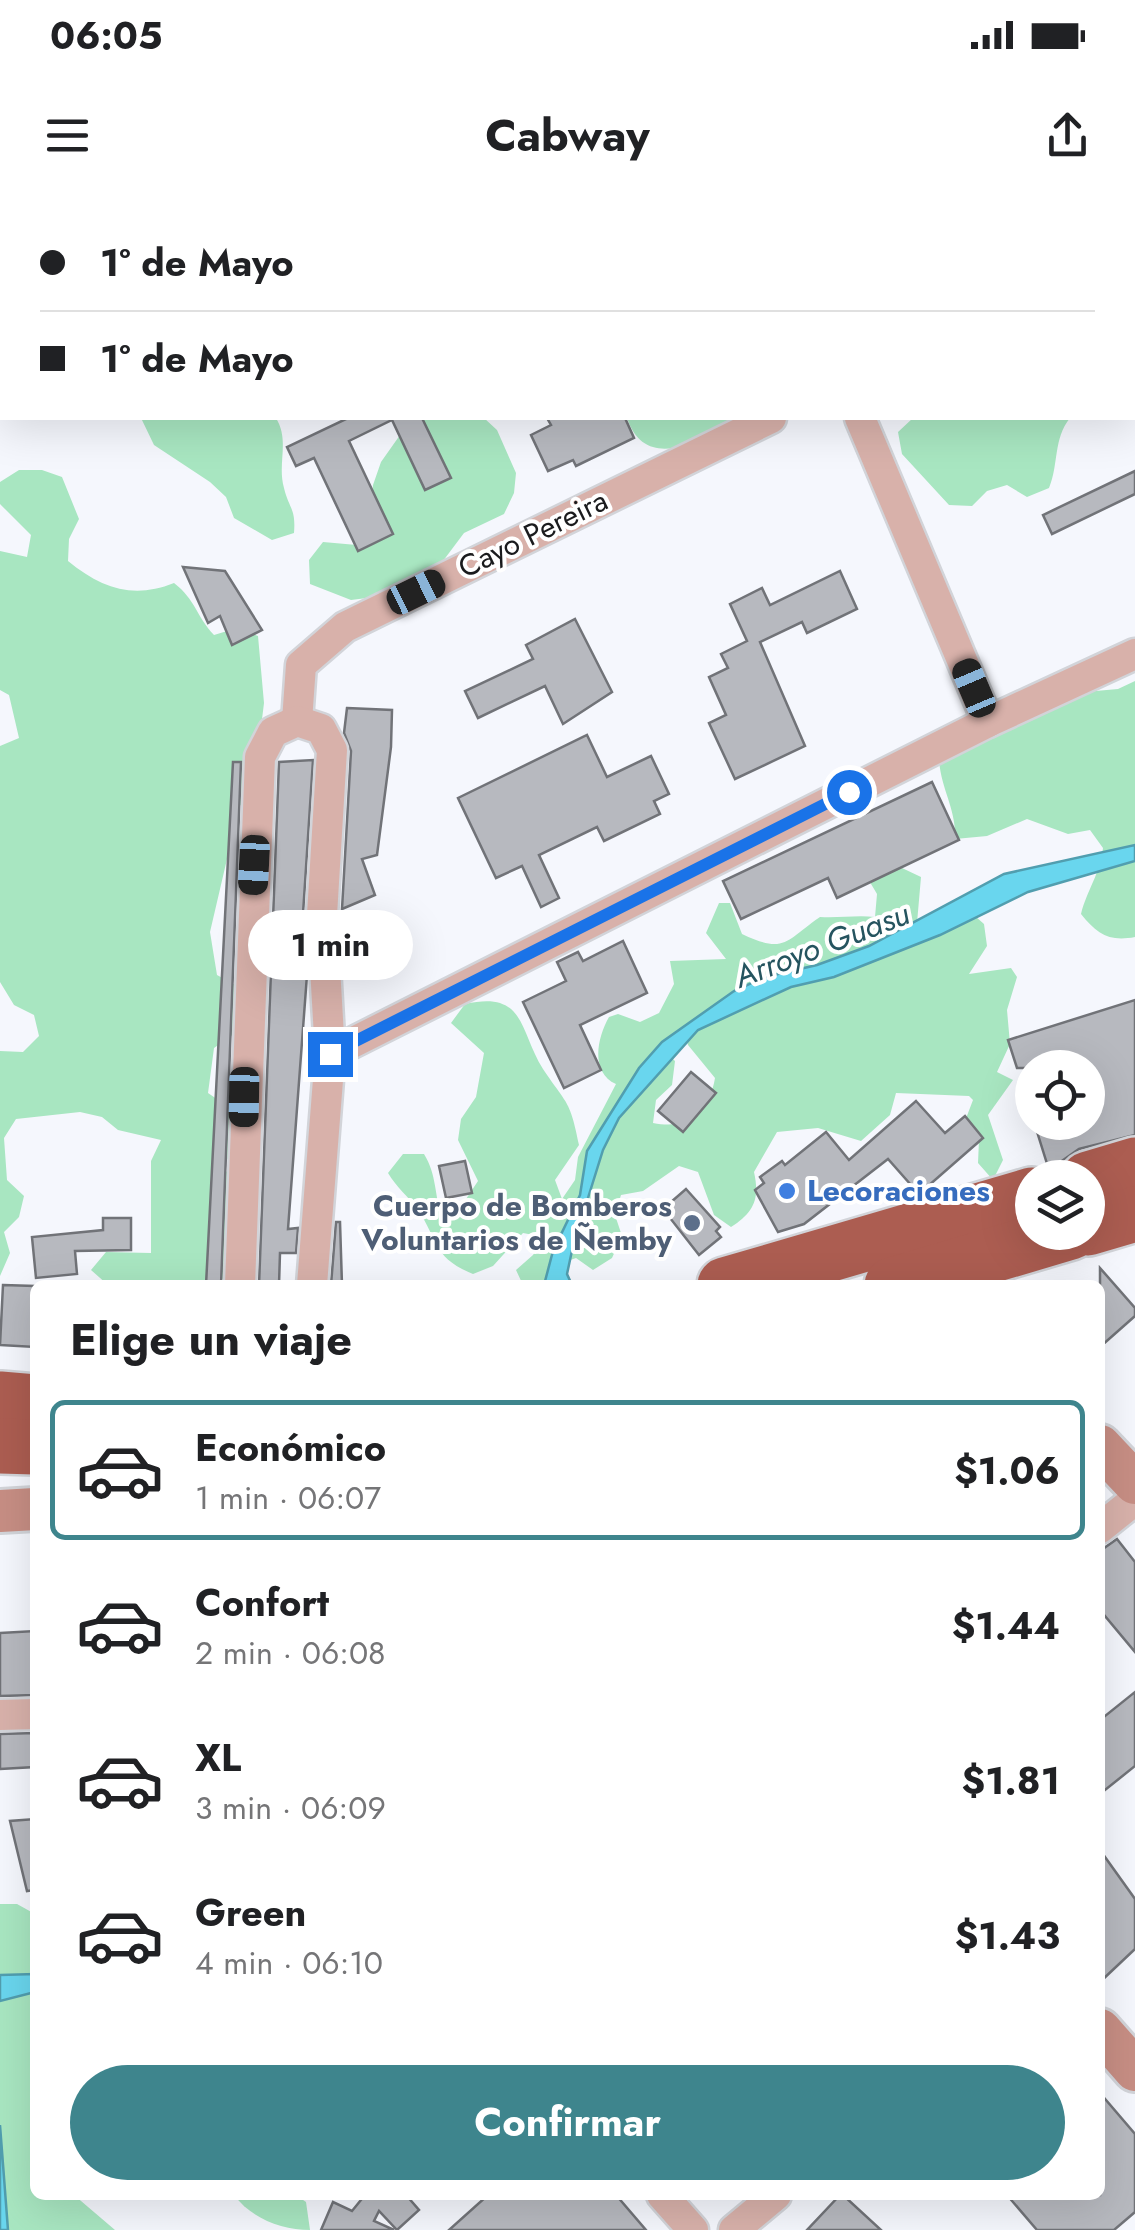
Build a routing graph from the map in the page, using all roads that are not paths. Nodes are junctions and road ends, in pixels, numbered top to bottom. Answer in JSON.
{"nodes":[{"id":1,"x":767,"y":420,"type":"edge"},
{"id":2,"x":861,"y":420,"type":"edge"},
{"id":3,"x":1135,"y":654,"type":"edge"},
{"id":4,"x":297,"y":722,"type":"junction"},
{"id":5,"x":988,"y":722,"type":"junction"},
{"id":6,"x":330,"y":1054,"type":"junction"},
{"id":7,"x":1135,"y":1165,"type":"edge"},
{"id":8,"x":1105,"y":1174,"type":"edge"},
{"id":9,"x":1015,"y":1200,"type":"edge"},
{"id":10,"x":1135,"y":1214,"type":"edge"},
{"id":11,"x":1105,"y":1223,"type":"edge"},
{"id":12,"x":1015,"y":1250,"type":"edge"},
{"id":13,"x":240,"y":1280,"type":"edge"},
{"id":14,"x":312,"y":1280,"type":"edge"},
{"id":15,"x":741,"y":1280,"type":"edge"},
{"id":16,"x":921,"y":1280,"type":"edge"},
{"id":17,"x":0,"y":1398,"type":"edge"},
{"id":18,"x":30,"y":1401,"type":"edge"},
{"id":19,"x":0,"y":1446,"type":"edge"},
{"id":20,"x":30,"y":1446,"type":"edge"},
{"id":21,"x":1105,"y":1451,"type":"edge"},
{"id":22,"x":1135,"y":1483,"type":"edge"},
{"id":23,"x":1135,"y":1500,"type":"edge"},
{"id":24,"x":30,"y":1509,"type":"edge"},
{"id":25,"x":0,"y":1510,"type":"edge"},
{"id":26,"x":1105,"y":1524,"type":"edge"},
{"id":27,"x":30,"y":1714,"type":"edge"},
{"id":28,"x":0,"y":1715,"type":"edge"},
{"id":29,"x":1105,"y":2036,"type":"edge"},
{"id":30,"x":1135,"y":2070,"type":"edge"},
{"id":31,"x":666,"y":2200,"type":"edge"},
{"id":32,"x":770,"y":2200,"type":"edge"},
{"id":33,"x":693,"y":2230,"type":"edge"},
{"id":34,"x":734,"y":2230,"type":"edge"}],
"edges":[{"from":1,"to":4,"type":"street","name":"Cayo Pereira"},
{"from":2,"to":5,"type":"street"},
{"from":3,"to":5,"type":"street"},
{"from":4,"to":6,"type":"street"},
{"from":4,"to":13,"type":"street"},
{"from":5,"to":6,"type":"street"},
{"from":6,"to":14,"type":"street"},
{"from":7,"to":8,"type":"highway"},
{"from":9,"to":15,"type":"highway"},
{"from":10,"to":11,"type":"highway"},
{"from":12,"to":16,"type":"highway"},
{"from":17,"to":18,"type":"highway"},
{"from":19,"to":20,"type":"highway"},
{"from":21,"to":22,"type":"street"},
{"from":23,"to":26,"type":"street"},
{"from":24,"to":25,"type":"street"},
{"from":27,"to":28,"type":"street"},
{"from":29,"to":30,"type":"street"},
{"from":31,"to":33,"type":"street"},
{"from":32,"to":34,"type":"street"}]}
